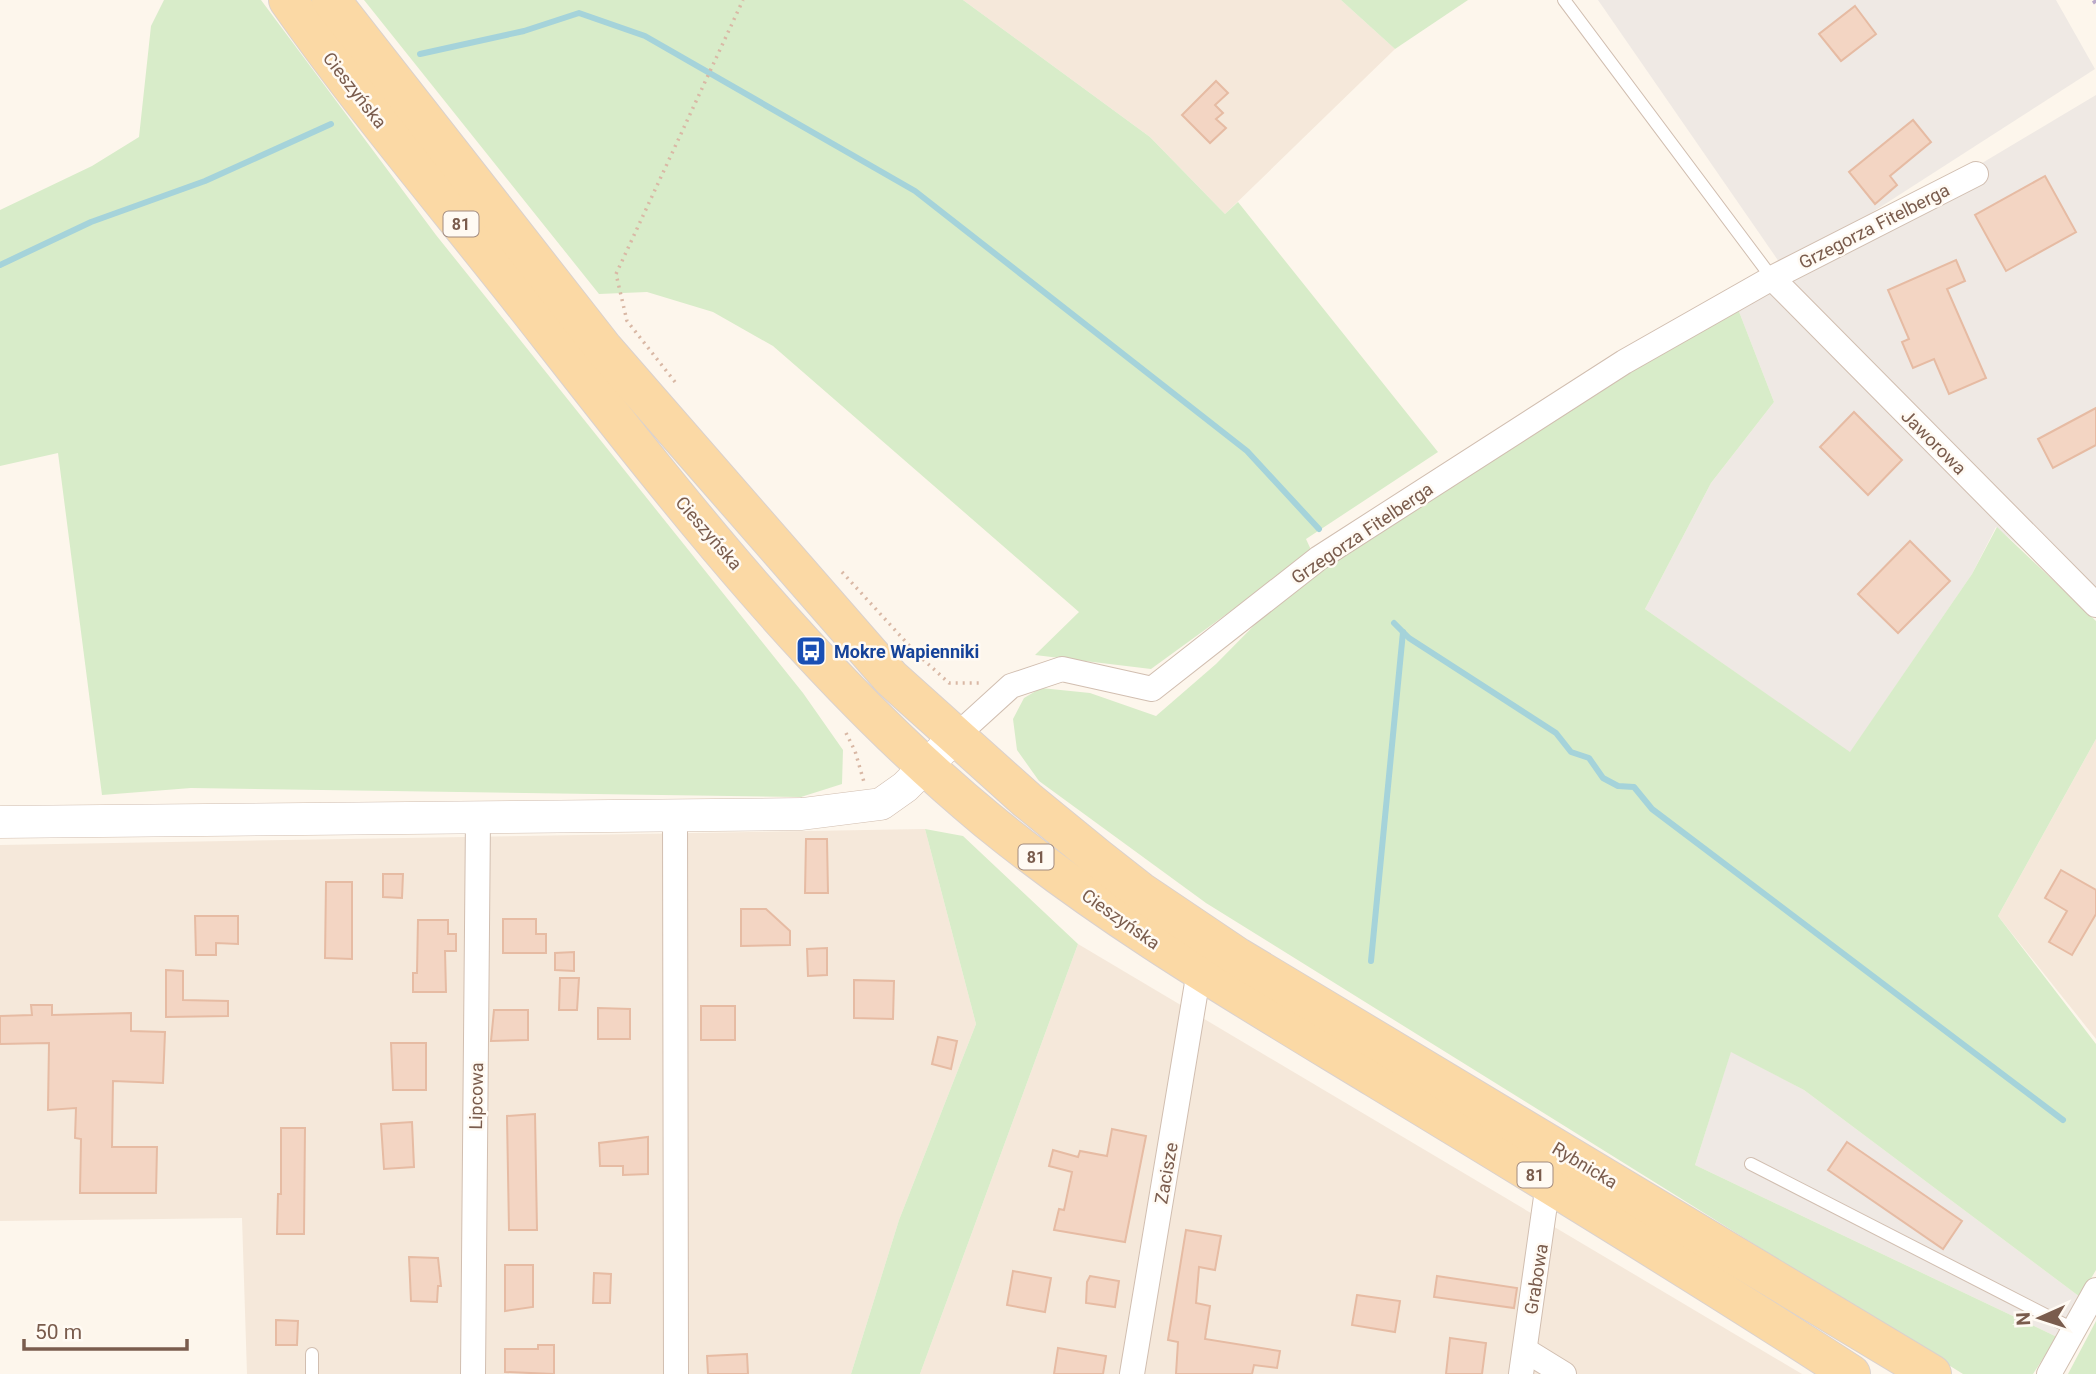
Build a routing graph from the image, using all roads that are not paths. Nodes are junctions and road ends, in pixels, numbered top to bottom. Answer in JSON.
{"nodes":[{"id":1,"x":288,"y":0,"type":"edge"},
{"id":2,"x":331,"y":0,"type":"edge"},
{"id":3,"x":1564,"y":0,"type":"edge"},
{"id":4,"x":1976,"y":174,"type":"dead end"},
{"id":5,"x":1772,"y":278,"type":"junction"},
{"id":6,"x":2096,"y":606,"type":"edge"},
{"id":7,"x":955,"y":737,"type":"junction"},
{"id":8,"x":925,"y":767,"type":"junction"},
{"id":9,"x":675,"y":815,"type":"junction"},
{"id":10,"x":478,"y":817,"type":"junction"},
{"id":11,"x":0,"y":822,"type":"edge"},
{"id":12,"x":1218,"y":970,"type":"junction"},
{"id":13,"x":1751,"y":1164,"type":"dead end"},
{"id":14,"x":1548,"y":1183,"type":"junction"},
{"id":15,"x":2096,"y":1290,"type":"edge"},
{"id":16,"x":2073,"y":1329,"type":"junction"},
{"id":17,"x":312,"y":1354,"type":"dead end"},
{"id":18,"x":1523,"y":1362,"type":"edge"},
{"id":19,"x":312,"y":1374,"type":"edge"},
{"id":20,"x":473,"y":1374,"type":"edge"},
{"id":21,"x":676,"y":1374,"type":"edge"},
{"id":22,"x":1132,"y":1374,"type":"edge"},
{"id":23,"x":1564,"y":1374,"type":"edge"},
{"id":24,"x":1851,"y":1374,"type":"edge"},
{"id":25,"x":1932,"y":1374,"type":"edge"},
{"id":26,"x":2049,"y":1374,"type":"edge"}],
"edges":[{"from":1,"to":8,"type":"main road","name":"Cieszyńska","number":"81"},
{"from":2,"to":7,"type":"main road","name":"Cieszyńska","number":"81"},
{"from":3,"to":5,"type":"lane"},
{"from":4,"to":5,"type":"street","name":"Grzegorza Fitelberga"},
{"from":5,"to":6,"type":"street","name":"Jaworowa"},
{"from":5,"to":7,"type":"street","name":"Grzegorza Fitelberga"},
{"from":7,"to":8,"type":"street"},
{"from":7,"to":12,"type":"main road","name":"Cieszyńska","number":"81"},
{"from":8,"to":9,"type":"street"},
{"from":8,"to":12,"type":"main road","name":"Cieszyńska","number":"81"},
{"from":9,"to":10,"type":"street"},
{"from":9,"to":21,"type":"street"},
{"from":10,"to":11,"type":"street"},
{"from":10,"to":20,"type":"street","name":"Lipcowa"},
{"from":12,"to":14,"type":"main road","name":"Rybnicka","number":"81"},
{"from":12,"to":22,"type":"street","name":"Zacisze"},
{"from":12,"to":25,"type":"main road","name":"Rybnicka","number":"81"},
{"from":13,"to":16,"type":"lane"},
{"from":14,"to":18,"type":"street","name":"Grabowa"},
{"from":14,"to":24,"type":"main road","name":"Rybnicka","number":"81"},
{"from":15,"to":16,"type":"street"},
{"from":16,"to":26,"type":"street"},
{"from":17,"to":19,"type":"lane"},
{"from":18,"to":23,"type":"street"}]}
